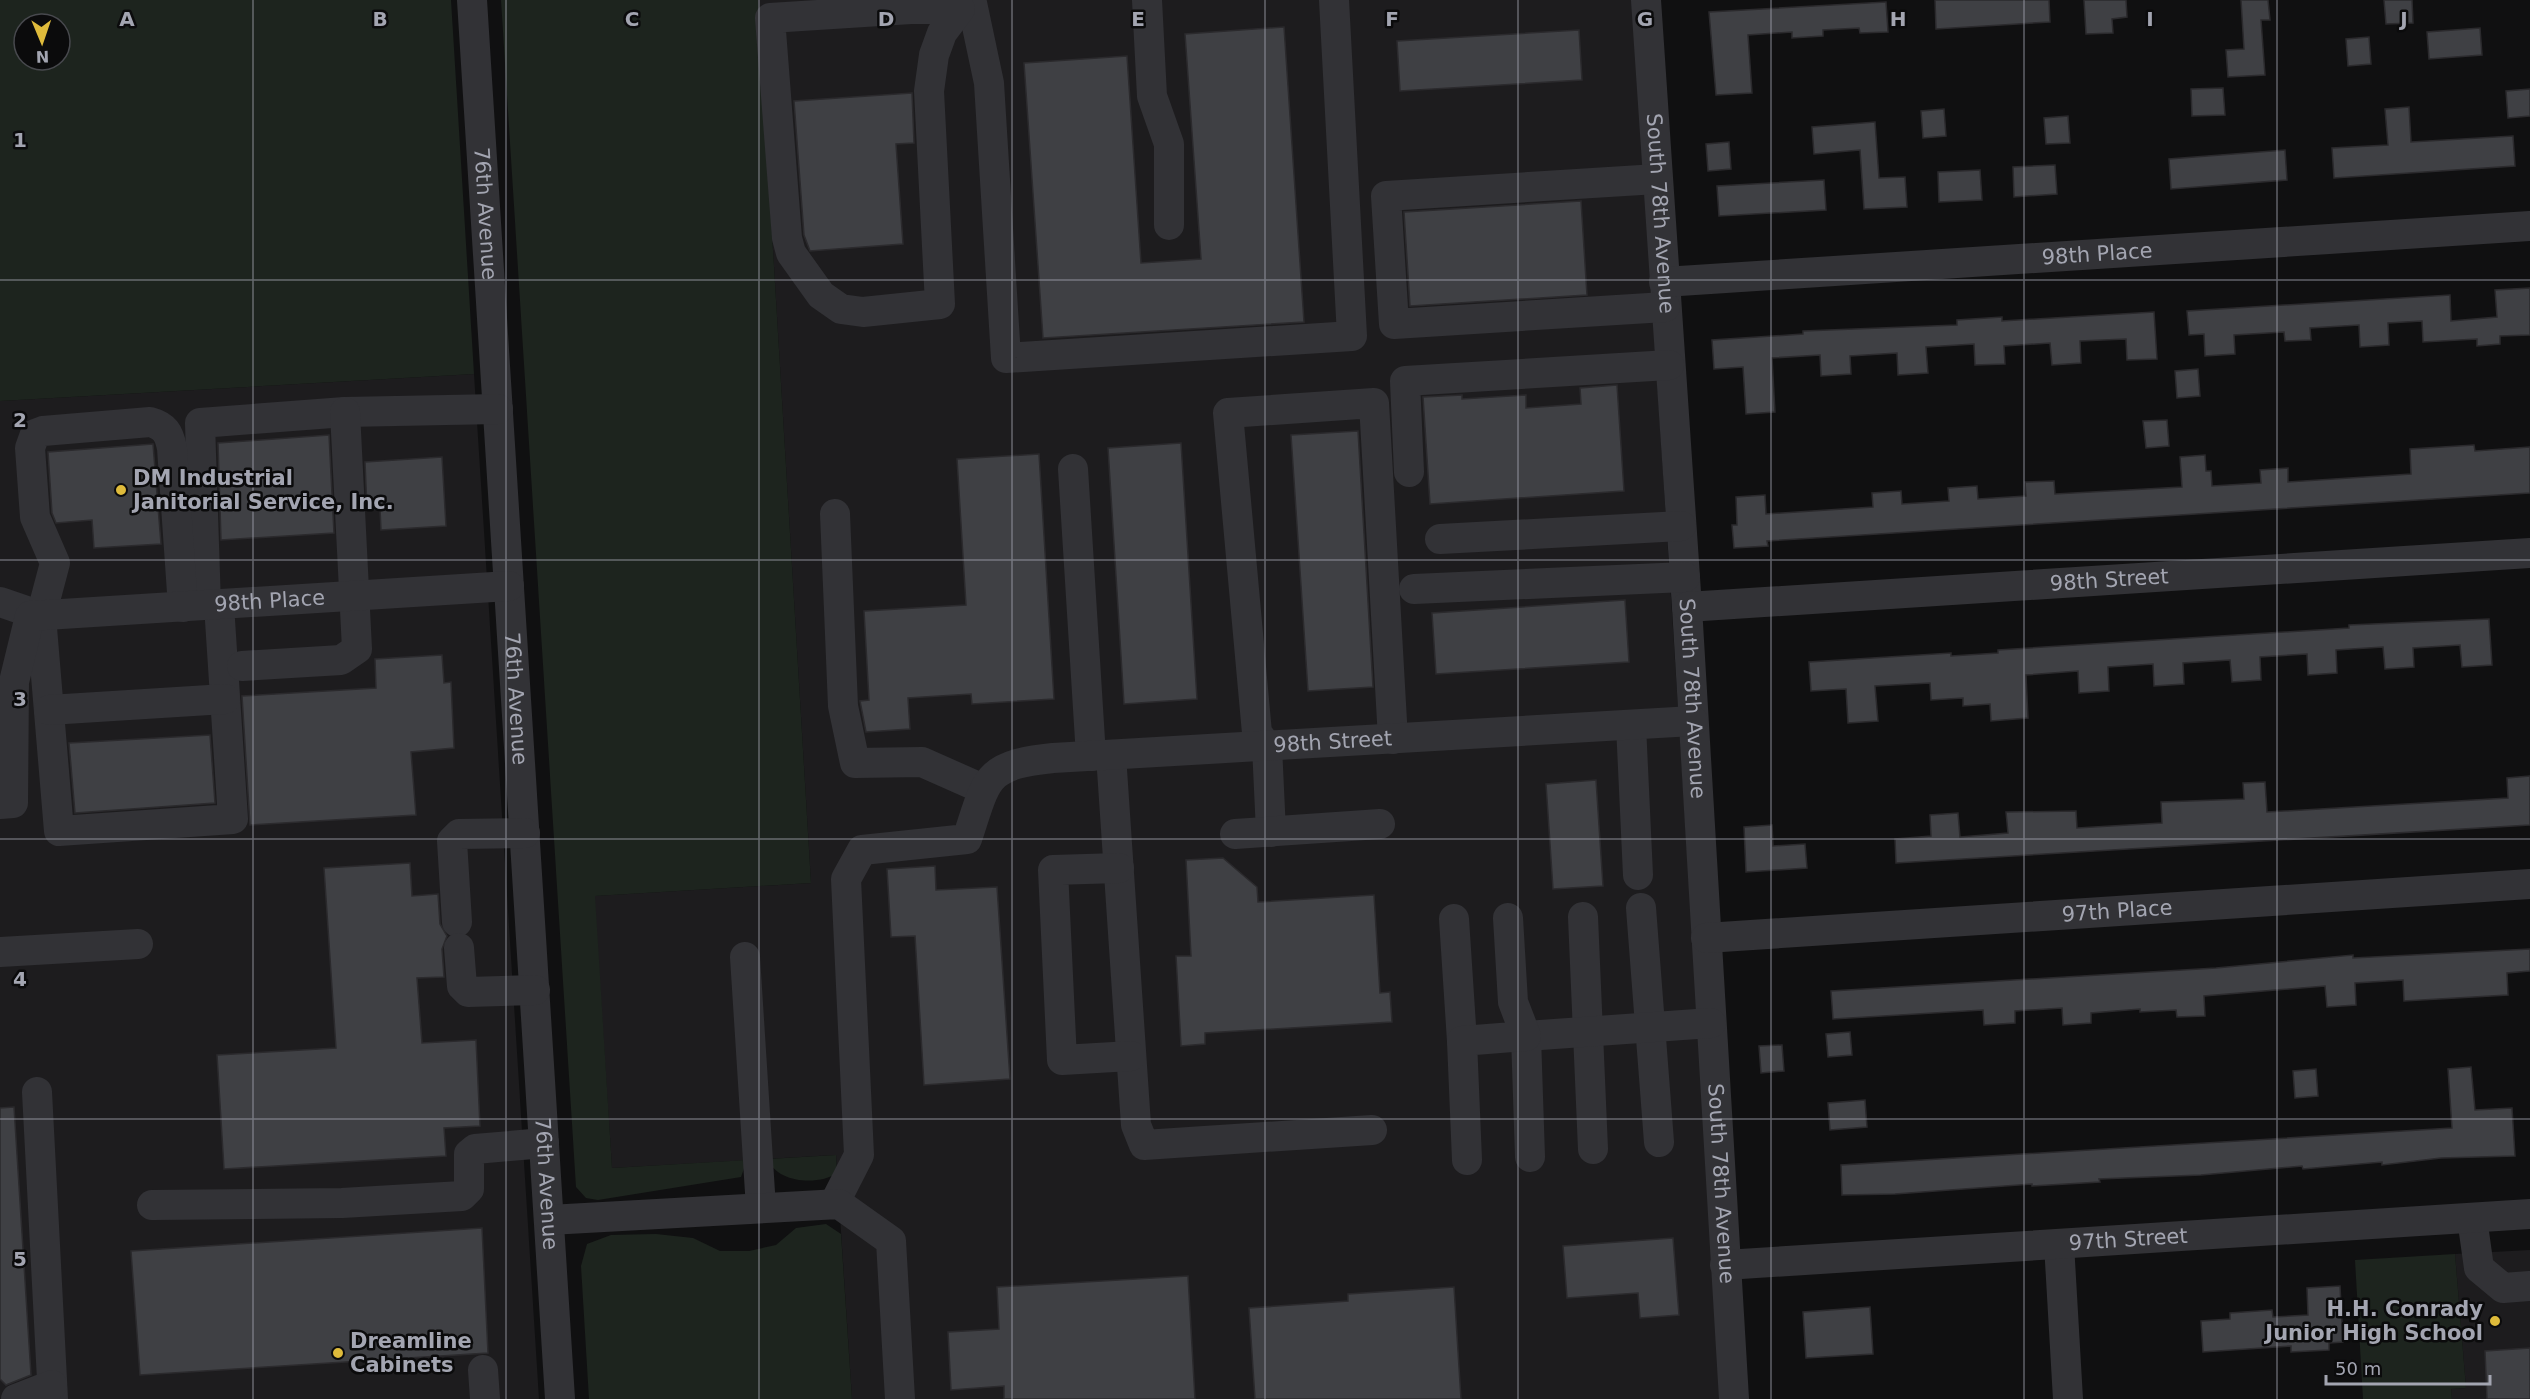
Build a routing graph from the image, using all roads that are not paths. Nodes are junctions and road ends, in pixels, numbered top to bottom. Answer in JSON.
{"nodes":[{"id":1,"x":472,"y":0,"type":"edge"},
{"id":2,"x":1147,"y":0,"type":"edge"},
{"id":3,"x":1334,"y":0,"type":"edge"},
{"id":4,"x":1646,"y":0,"type":"edge"},
{"id":5,"x":971,"y":4,"type":"edge"},
{"id":6,"x":1657,"y":179,"type":"junction"},
{"id":7,"x":1169,"y":225,"type":"dead end"},
{"id":8,"x":2530,"y":226,"type":"edge"},
{"id":9,"x":1664,"y":295,"type":"junction"},
{"id":10,"x":1669,"y":365,"type":"junction"},
{"id":11,"x":498,"y":409,"type":"junction"},
{"id":12,"x":345,"y":412,"type":"junction"},
{"id":13,"x":1073,"y":469,"type":"dead end"},
{"id":14,"x":1409,"y":472,"type":"dead end"},
{"id":15,"x":835,"y":514,"type":"dead end"},
{"id":16,"x":1681,"y":526,"type":"junction"},
{"id":17,"x":1440,"y":539,"type":"dead end"},
{"id":18,"x":2530,"y":553,"type":"edge"},
{"id":19,"x":1685,"y":578,"type":"junction"},
{"id":20,"x":509,"y":586,"type":"junction"},
{"id":21,"x":1414,"y":590,"type":"dead end"},
{"id":22,"x":353,"y":596,"type":"junction"},
{"id":23,"x":0,"y":602,"type":"edge"},
{"id":24,"x":203,"y":606,"type":"junction"},
{"id":25,"x":1687,"y":607,"type":"junction"},
{"id":26,"x":36,"y":616,"type":"junction"},
{"id":27,"x":242,"y":666,"type":"dead end"},
{"id":28,"x":7,"y":677,"type":"edge"},
{"id":29,"x":225,"y":699,"type":"junction"},
{"id":30,"x":49,"y":710,"type":"junction"},
{"id":31,"x":1693,"y":721,"type":"junction"},
{"id":32,"x":1631,"y":725,"type":"junction"},
{"id":33,"x":1393,"y":739,"type":"junction"},
{"id":34,"x":1267,"y":746,"type":"junction"},
{"id":35,"x":1101,"y":755,"type":"junction"},
{"id":36,"x":983,"y":789,"type":"junction"},
{"id":37,"x":0,"y":804,"type":"edge"},
{"id":38,"x":1380,"y":824,"type":"dead end"},
{"id":39,"x":1272,"y":832,"type":"junction"},
{"id":40,"x":525,"y":833,"type":"junction"},
{"id":41,"x":1235,"y":834,"type":"dead end"},
{"id":42,"x":1119,"y":868,"type":"junction"},
{"id":43,"x":1638,"y":875,"type":"dead end"},
{"id":44,"x":2530,"y":884,"type":"edge"},
{"id":45,"x":1641,"y":908,"type":"dead end"},
{"id":46,"x":1583,"y":917,"type":"dead end"},
{"id":47,"x":1508,"y":918,"type":"dead end"},
{"id":48,"x":1454,"y":919,"type":"dead end"},
{"id":49,"x":1706,"y":938,"type":"junction"},
{"id":50,"x":138,"y":944,"type":"dead end"},
{"id":51,"x":0,"y":952,"type":"edge"},
{"id":52,"x":745,"y":957,"type":"dead end"},
{"id":53,"x":535,"y":990,"type":"junction"},
{"id":54,"x":1711,"y":1023,"type":"junction"},
{"id":55,"x":1650,"y":1027,"type":"junction"},
{"id":56,"x":1588,"y":1031,"type":"junction"},
{"id":57,"x":1526,"y":1036,"type":"junction"},
{"id":58,"x":1462,"y":1041,"type":"junction"},
{"id":59,"x":1131,"y":1056,"type":"junction"},
{"id":60,"x":37,"y":1092,"type":"dead end"},
{"id":61,"x":1371,"y":1130,"type":"dead end"},
{"id":62,"x":1659,"y":1142,"type":"dead end"},
{"id":63,"x":544,"y":1143,"type":"junction"},
{"id":64,"x":1593,"y":1149,"type":"dead end"},
{"id":65,"x":1530,"y":1157,"type":"dead end"},
{"id":66,"x":1467,"y":1160,"type":"dead end"},
{"id":67,"x":834,"y":1204,"type":"junction"},
{"id":68,"x":152,"y":1206,"type":"dead end"},
{"id":69,"x":760,"y":1208,"type":"junction"},
{"id":70,"x":2530,"y":1214,"type":"edge"},
{"id":71,"x":2472,"y":1218,"type":"junction"},
{"id":72,"x":549,"y":1220,"type":"junction"},
{"id":73,"x":2059,"y":1244,"type":"junction"},
{"id":74,"x":1725,"y":1265,"type":"junction"},
{"id":75,"x":2530,"y":1286,"type":"edge"},
{"id":76,"x":52,"y":1392,"type":"edge"},
{"id":77,"x":16,"y":1399,"type":"edge"},
{"id":78,"x":560,"y":1399,"type":"edge"},
{"id":79,"x":900,"y":1399,"type":"edge"},
{"id":80,"x":1734,"y":1399,"type":"edge"},
{"id":81,"x":2068,"y":1399,"type":"edge"}],
"edges":[{"from":1,"to":11,"type":"street","name":"76th Avenue"},
{"from":2,"to":7,"type":"street"},
{"from":3,"to":5,"type":"street"},
{"from":4,"to":6,"type":"street","name":"South 78th Avenue"},
{"from":5,"to":5,"type":"street"},
{"from":6,"to":9,"type":"street","name":"South 78th Avenue"},
{"from":6,"to":9,"type":"street","name":"98th Place"},
{"from":8,"to":9,"type":"street","name":"98th Place"},
{"from":9,"to":10,"type":"street","name":"South 78th Avenue"},
{"from":10,"to":14,"type":"street"},
{"from":10,"to":16,"type":"street","name":"South 78th Avenue"},
{"from":11,"to":12,"type":"street"},
{"from":11,"to":20,"type":"street","name":"76th Avenue"},
{"from":12,"to":22,"type":"street"},
{"from":12,"to":24,"type":"street"},
{"from":13,"to":35,"type":"street"},
{"from":15,"to":36,"type":"street"},
{"from":16,"to":17,"type":"street"},
{"from":16,"to":19,"type":"street","name":"South 78th Avenue"},
{"from":18,"to":25,"type":"street","name":"98th Street"},
{"from":19,"to":21,"type":"street"},
{"from":19,"to":25,"type":"street","name":"South 78th Avenue"},
{"from":20,"to":22,"type":"street","name":"98th Place"},
{"from":20,"to":40,"type":"street","name":"76th Avenue"},
{"from":22,"to":24,"type":"street","name":"98th Place"},
{"from":22,"to":27,"type":"street"},
{"from":23,"to":26,"type":"street"},
{"from":24,"to":26,"type":"street","name":"98th Place"},
{"from":24,"to":26,"type":"street"},
{"from":24,"to":29,"type":"street"},
{"from":25,"to":31,"type":"street","name":"South 78th Avenue"},
{"from":26,"to":28,"type":"street"},
{"from":26,"to":30,"type":"street"},
{"from":28,"to":37,"type":"street"},
{"from":29,"to":30,"type":"street"},
{"from":29,"to":30,"type":"street"},
{"from":31,"to":32,"type":"street","name":"98th Street"},
{"from":31,"to":49,"type":"street","name":"South 78th Avenue"},
{"from":32,"to":33,"type":"street","name":"98th Street"},
{"from":32,"to":43,"type":"street"},
{"from":33,"to":34,"type":"street","name":"98th Street"},
{"from":33,"to":34,"type":"street"},
{"from":34,"to":35,"type":"street","name":"98th Street"},
{"from":34,"to":39,"type":"street"},
{"from":35,"to":36,"type":"street","name":"98th Street"},
{"from":35,"to":42,"type":"street"},
{"from":36,"to":67,"type":"street"},
{"from":38,"to":39,"type":"street"},
{"from":39,"to":41,"type":"street"},
{"from":40,"to":53,"type":"street","name":"76th Avenue"},
{"from":40,"to":53,"type":"street"},
{"from":42,"to":59,"type":"street"},
{"from":42,"to":59,"type":"street"},
{"from":44,"to":49,"type":"street","name":"97th Place"},
{"from":45,"to":55,"type":"street"},
{"from":46,"to":56,"type":"street"},
{"from":47,"to":57,"type":"street"},
{"from":48,"to":58,"type":"street"},
{"from":49,"to":54,"type":"street","name":"South 78th Avenue"},
{"from":50,"to":51,"type":"street"},
{"from":52,"to":69,"type":"street"},
{"from":53,"to":63,"type":"street","name":"76th Avenue"},
{"from":54,"to":55,"type":"street"},
{"from":54,"to":74,"type":"street","name":"South 78th Avenue"},
{"from":55,"to":56,"type":"street"},
{"from":55,"to":62,"type":"street"},
{"from":56,"to":57,"type":"street"},
{"from":56,"to":64,"type":"street"},
{"from":57,"to":58,"type":"street"},
{"from":57,"to":65,"type":"street"},
{"from":58,"to":66,"type":"street"},
{"from":59,"to":61,"type":"street"},
{"from":60,"to":76,"type":"street"},
{"from":63,"to":68,"type":"street"},
{"from":63,"to":72,"type":"street","name":"76th Avenue"},
{"from":67,"to":69,"type":"street"},
{"from":67,"to":79,"type":"street"},
{"from":69,"to":72,"type":"street"},
{"from":70,"to":71,"type":"street","name":"97th Street"},
{"from":71,"to":73,"type":"street","name":"97th Street"},
{"from":71,"to":75,"type":"street"},
{"from":72,"to":78,"type":"street","name":"76th Avenue"},
{"from":73,"to":74,"type":"street","name":"97th Street"},
{"from":73,"to":81,"type":"street"},
{"from":74,"to":80,"type":"street","name":"South 78th Avenue"},
{"from":76,"to":77,"type":"street"}]}
